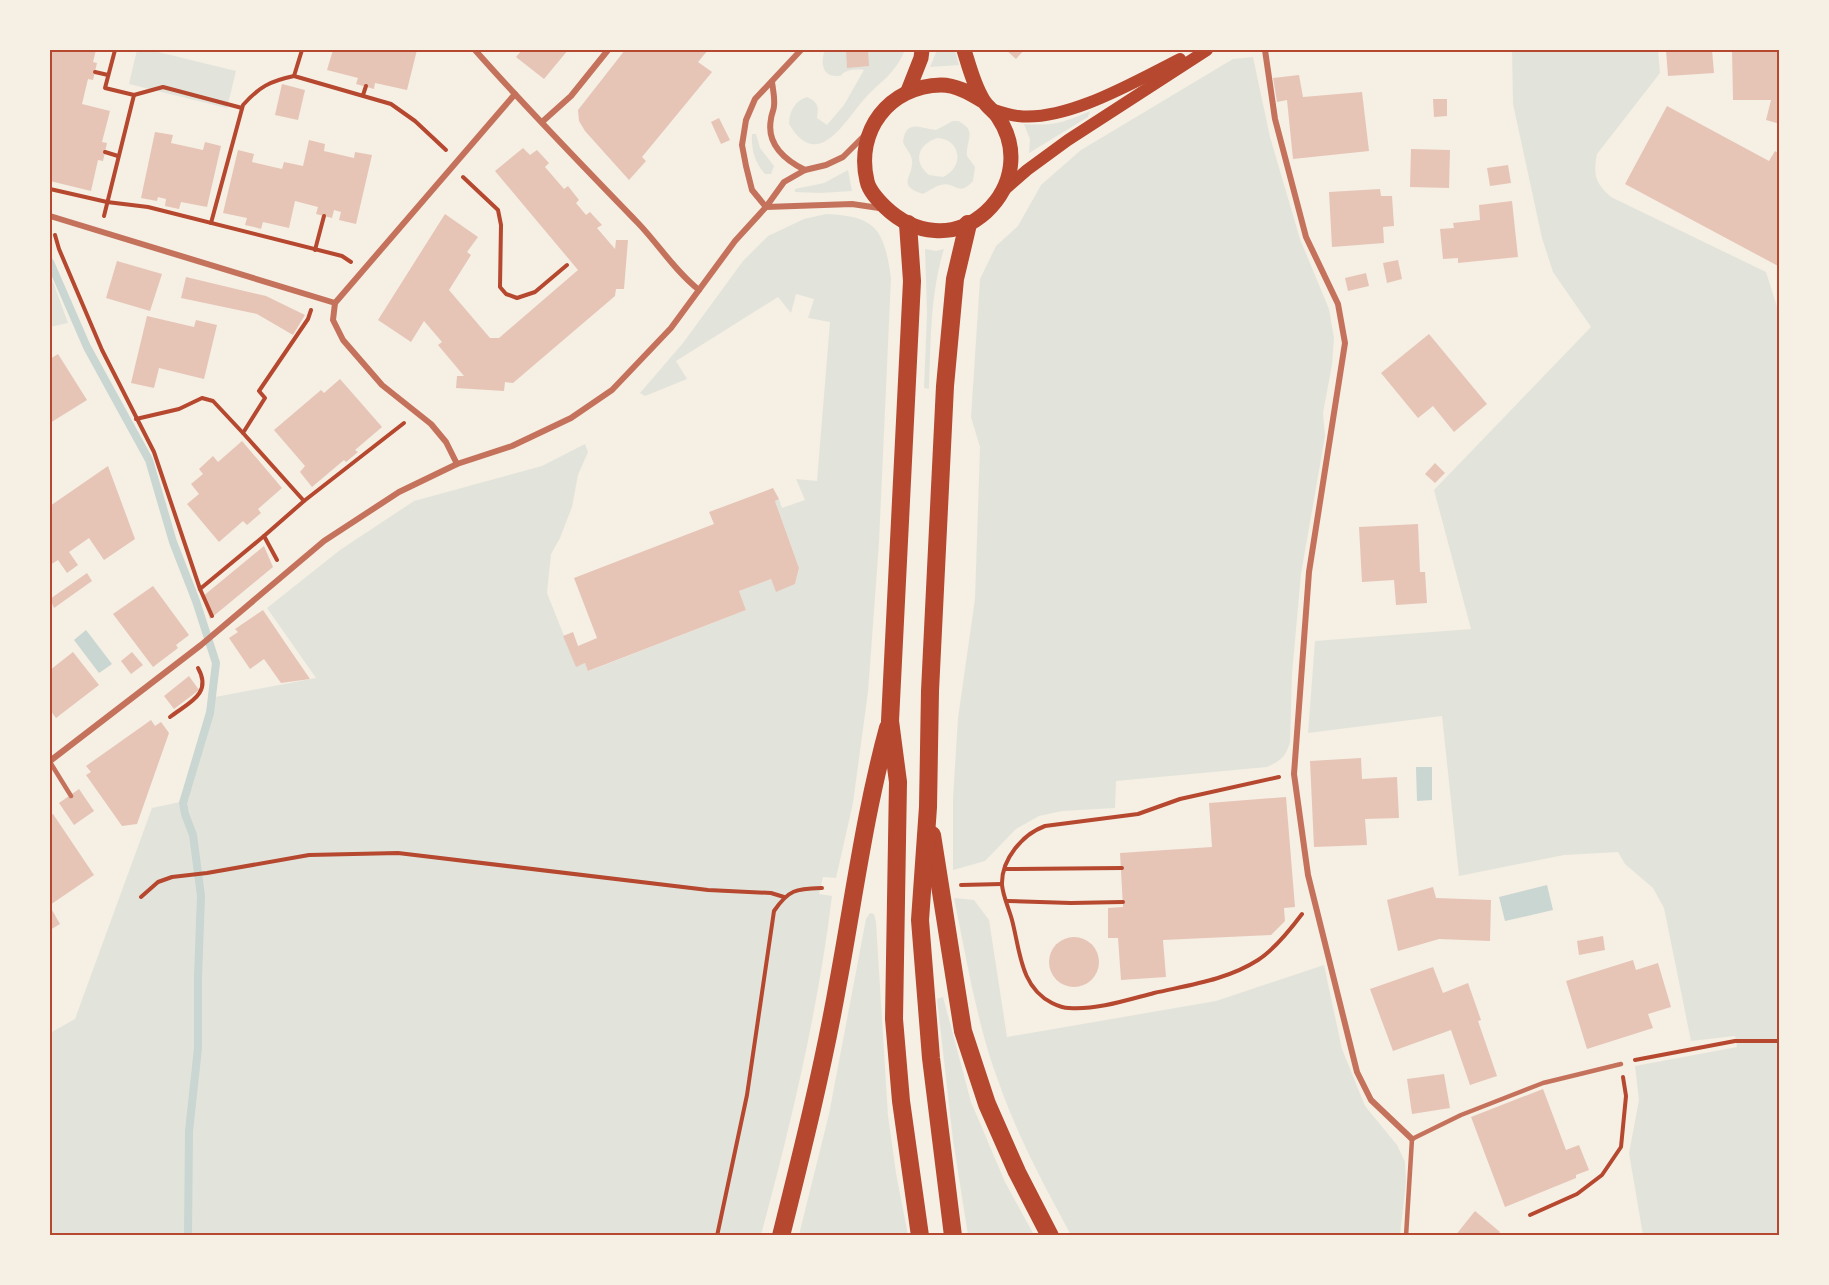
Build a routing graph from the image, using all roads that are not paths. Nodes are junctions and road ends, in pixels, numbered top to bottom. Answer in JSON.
{"nodes":[{"id":1,"x":475,"y":50,"type":"edge"},
{"id":2,"x":608,"y":50,"type":"edge"},
{"id":3,"x":801,"y":50,"type":"edge"},
{"id":4,"x":922,"y":50,"type":"edge"},
{"id":5,"x":964,"y":50,"type":"edge"},
{"id":6,"x":1200,"y":50,"type":"edge"},
{"id":7,"x":1207,"y":50,"type":"edge"},
{"id":8,"x":1265,"y":50,"type":"edge"},
{"id":9,"x":772,"y":82,"type":"junction"},
{"id":10,"x":908,"y":91,"type":"junction"},
{"id":11,"x":514,"y":94,"type":"junction"},
{"id":12,"x":987,"y":105,"type":"junction"},
{"id":13,"x":542,"y":123,"type":"junction"},
{"id":14,"x":870,"y":129,"type":"junction"},
{"id":15,"x":805,"y":170,"type":"junction"},
{"id":16,"x":1000,"y":194,"type":"junction"},
{"id":17,"x":766,"y":207,"type":"junction"},
{"id":18,"x":888,"y":210,"type":"junction"},
{"id":19,"x":50,"y":216,"type":"edge"},
{"id":20,"x":908,"y":224,"type":"junction"},
{"id":21,"x":968,"y":224,"type":"junction"},
{"id":22,"x":699,"y":290,"type":"junction"},
{"id":23,"x":335,"y":303,"type":"junction"},
{"id":24,"x":457,"y":464,"type":"junction"},
{"id":25,"x":890,"y":721,"type":"junction"},
{"id":26,"x":50,"y":751,"type":"edge"},
{"id":27,"x":51,"y":760,"type":"edge"},
{"id":28,"x":70,"y":796,"type":"dead end"},
{"id":29,"x":928,"y":807,"type":"junction"},
{"id":30,"x":1621,"y":1064,"type":"road end"},
{"id":31,"x":1412,"y":1139,"type":"junction"},
{"id":32,"x":781,"y":1236,"type":"edge"},
{"id":33,"x":920,"y":1236,"type":"edge"},
{"id":34,"x":953,"y":1236,"type":"edge"},
{"id":35,"x":1050,"y":1236,"type":"edge"},
{"id":36,"x":1407,"y":1236,"type":"edge"}],
"edges":[{"from":1,"to":11,"type":"street"},
{"from":2,"to":13,"type":"street"},
{"from":3,"to":9,"type":"street"},
{"from":4,"to":10,"type":"main road"},
{"from":5,"to":12,"type":"main road"},
{"from":6,"to":12,"type":"main road"},
{"from":7,"to":16,"type":"main road"},
{"from":8,"to":31,"type":"street"},
{"from":9,"to":15,"type":"street"},
{"from":9,"to":17,"type":"street"},
{"from":10,"to":12,"type":"main road"},
{"from":10,"to":14,"type":"main road"},
{"from":11,"to":13,"type":"street"},
{"from":11,"to":23,"type":"street"},
{"from":12,"to":16,"type":"main road"},
{"from":13,"to":22,"type":"street"},
{"from":14,"to":15,"type":"street"},
{"from":14,"to":18,"type":"main road"},
{"from":15,"to":17,"type":"street"},
{"from":16,"to":21,"type":"main road"},
{"from":17,"to":18,"type":"street"},
{"from":17,"to":22,"type":"street"},
{"from":18,"to":20,"type":"main road"},
{"from":19,"to":23,"type":"street"},
{"from":20,"to":21,"type":"main road"},
{"from":20,"to":25,"type":"highway"},
{"from":21,"to":29,"type":"highway"},
{"from":22,"to":24,"type":"street"},
{"from":23,"to":24,"type":"street"},
{"from":24,"to":27,"type":"street"},
{"from":25,"to":32,"type":"highway"},
{"from":25,"to":33,"type":"highway"},
{"from":26,"to":27,"type":"street"},
{"from":27,"to":28,"type":"lane"},
{"from":29,"to":34,"type":"highway"},
{"from":29,"to":35,"type":"highway"},
{"from":30,"to":31,"type":"lane"},
{"from":31,"to":36,"type":"lane"}]}
